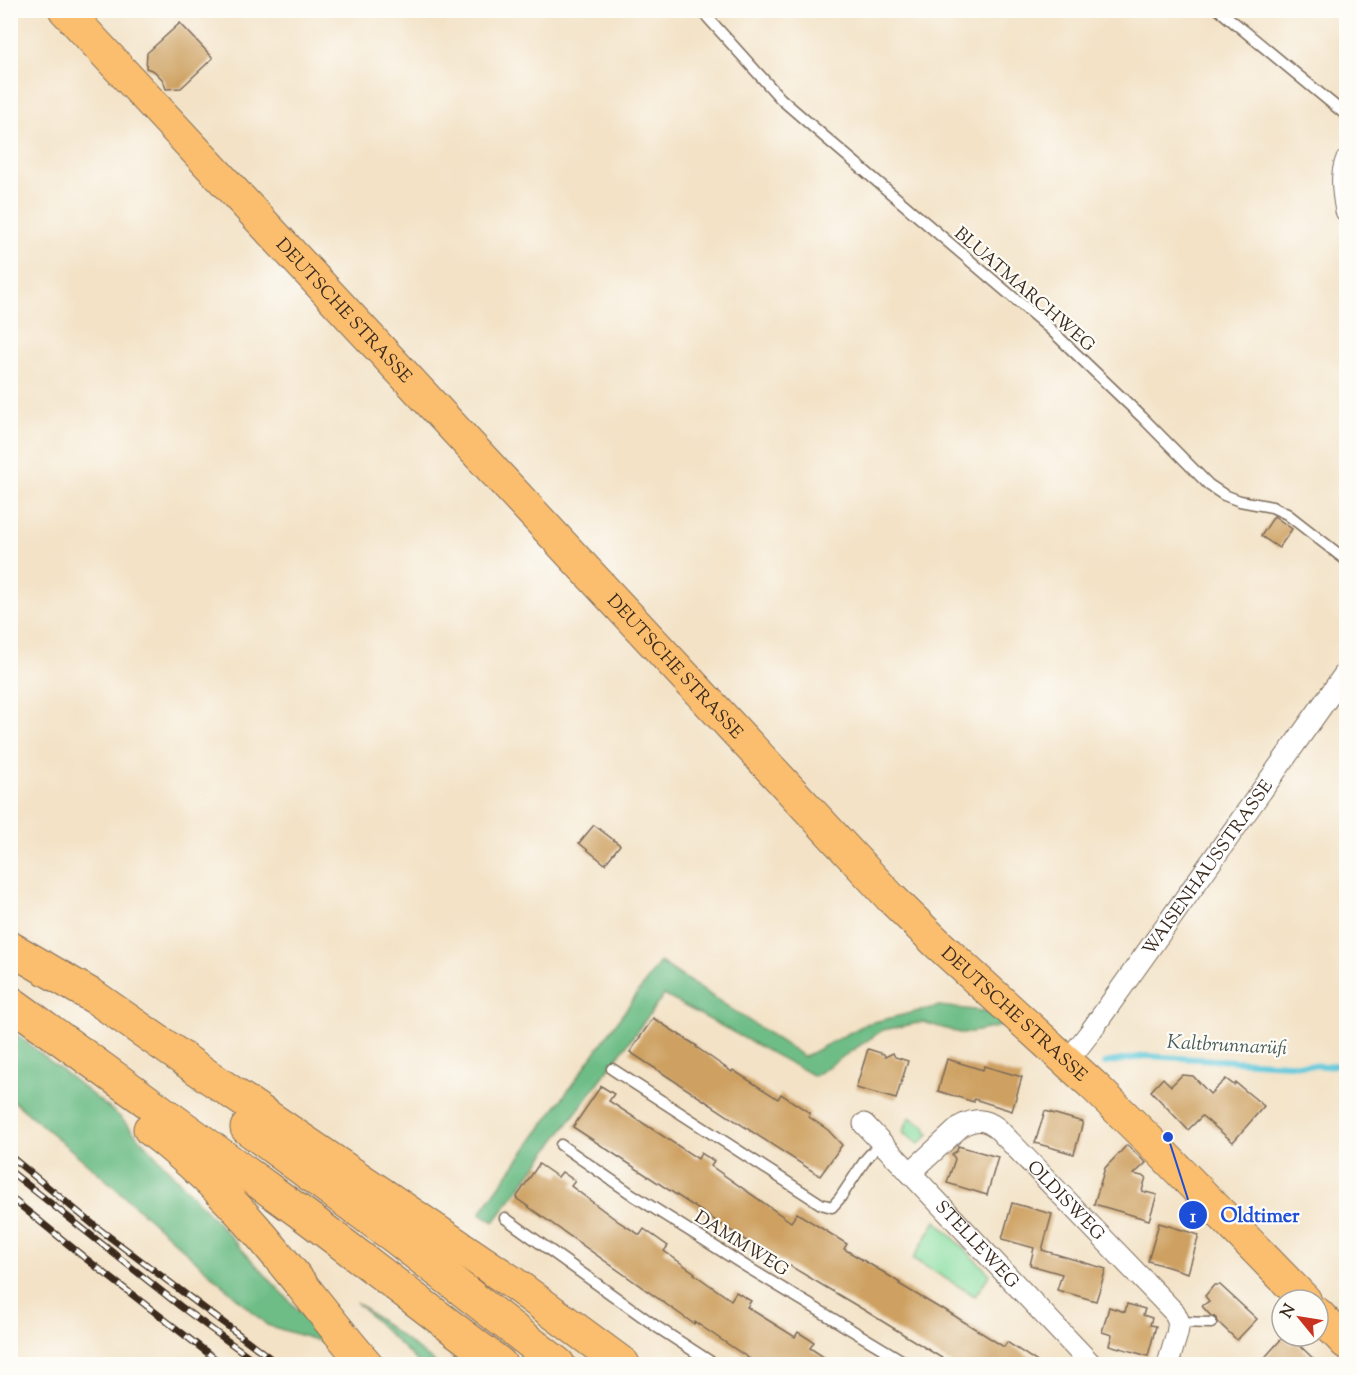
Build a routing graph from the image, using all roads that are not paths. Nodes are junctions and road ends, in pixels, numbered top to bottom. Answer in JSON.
{"nodes":[{"id":1,"x":65,"y":10,"type":"edge"},
{"id":2,"x":701,"y":10,"type":"edge"},
{"id":3,"x":1219,"y":10,"type":"edge"},
{"id":4,"x":1347,"y":115,"type":"edge"},
{"id":5,"x":1347,"y":161,"type":"edge"},
{"id":6,"x":1347,"y":211,"type":"edge"},
{"id":7,"x":1347,"y":560,"type":"edge"},
{"id":8,"x":1347,"y":672,"type":"edge"},
{"id":9,"x":10,"y":948,"type":"edge"},
{"id":10,"x":10,"y":956,"type":"edge"},
{"id":11,"x":10,"y":1002,"type":"edge"},
{"id":12,"x":10,"y":1009,"type":"edge"},
{"id":13,"x":1067,"y":1062,"type":"junction"},
{"id":14,"x":612,"y":1069,"type":"dead end"},
{"id":15,"x":864,"y":1124,"type":"dead end"},
{"id":16,"x":881,"y":1142,"type":"junction"},
{"id":17,"x":561,"y":1145,"type":"dead end"},
{"id":18,"x":909,"y":1173,"type":"junction"},
{"id":19,"x":505,"y":1218,"type":"dead end"},
{"id":20,"x":1293,"y":1288,"type":"edge"},
{"id":21,"x":1179,"y":1322,"type":"junction"},
{"id":22,"x":1211,"y":1323,"type":"dead end"},
{"id":23,"x":1330,"y":1326,"type":"edge"},
{"id":24,"x":1347,"y":1343,"type":"edge"},
{"id":25,"x":366,"y":1365,"type":"edge"},
{"id":26,"x":500,"y":1365,"type":"edge"},
{"id":27,"x":558,"y":1365,"type":"edge"},
{"id":28,"x":623,"y":1365,"type":"edge"},
{"id":29,"x":714,"y":1365,"type":"edge"},
{"id":30,"x":908,"y":1365,"type":"edge"},
{"id":31,"x":1091,"y":1365,"type":"edge"},
{"id":32,"x":1168,"y":1365,"type":"edge"}],
"edges":[{"from":1,"to":13,"type":"main road","name":"DEUTSCHE STRASSE"},
{"from":2,"to":7,"type":"lane","name":"BLUATMARCHWEG"},
{"from":3,"to":4,"type":"lane"},
{"from":5,"to":6,"type":"street"},
{"from":8,"to":13,"type":"street","name":"WAISENHAUSSTRASSE"},
{"from":9,"to":28,"type":"highway"},
{"from":10,"to":27,"type":"highway"},
{"from":11,"to":26,"type":"highway"},
{"from":12,"to":25,"type":"highway"},
{"from":13,"to":20,"type":"main road","name":"DEUTSCHE STRASSE"},
{"from":14,"to":16,"type":"lane"},
{"from":15,"to":16,"type":"street","name":"STELLEWEG"},
{"from":16,"to":18,"type":"street","name":"STELLEWEG"},
{"from":17,"to":30,"type":"lane","name":"DAMMWEG"},
{"from":18,"to":21,"type":"street","name":"OLDISWEG"},
{"from":18,"to":31,"type":"street","name":"STELLEWEG"},
{"from":19,"to":29,"type":"lane"},
{"from":21,"to":22,"type":"lane"},
{"from":21,"to":32,"type":"street"},
{"from":23,"to":24,"type":"main road"}]}
